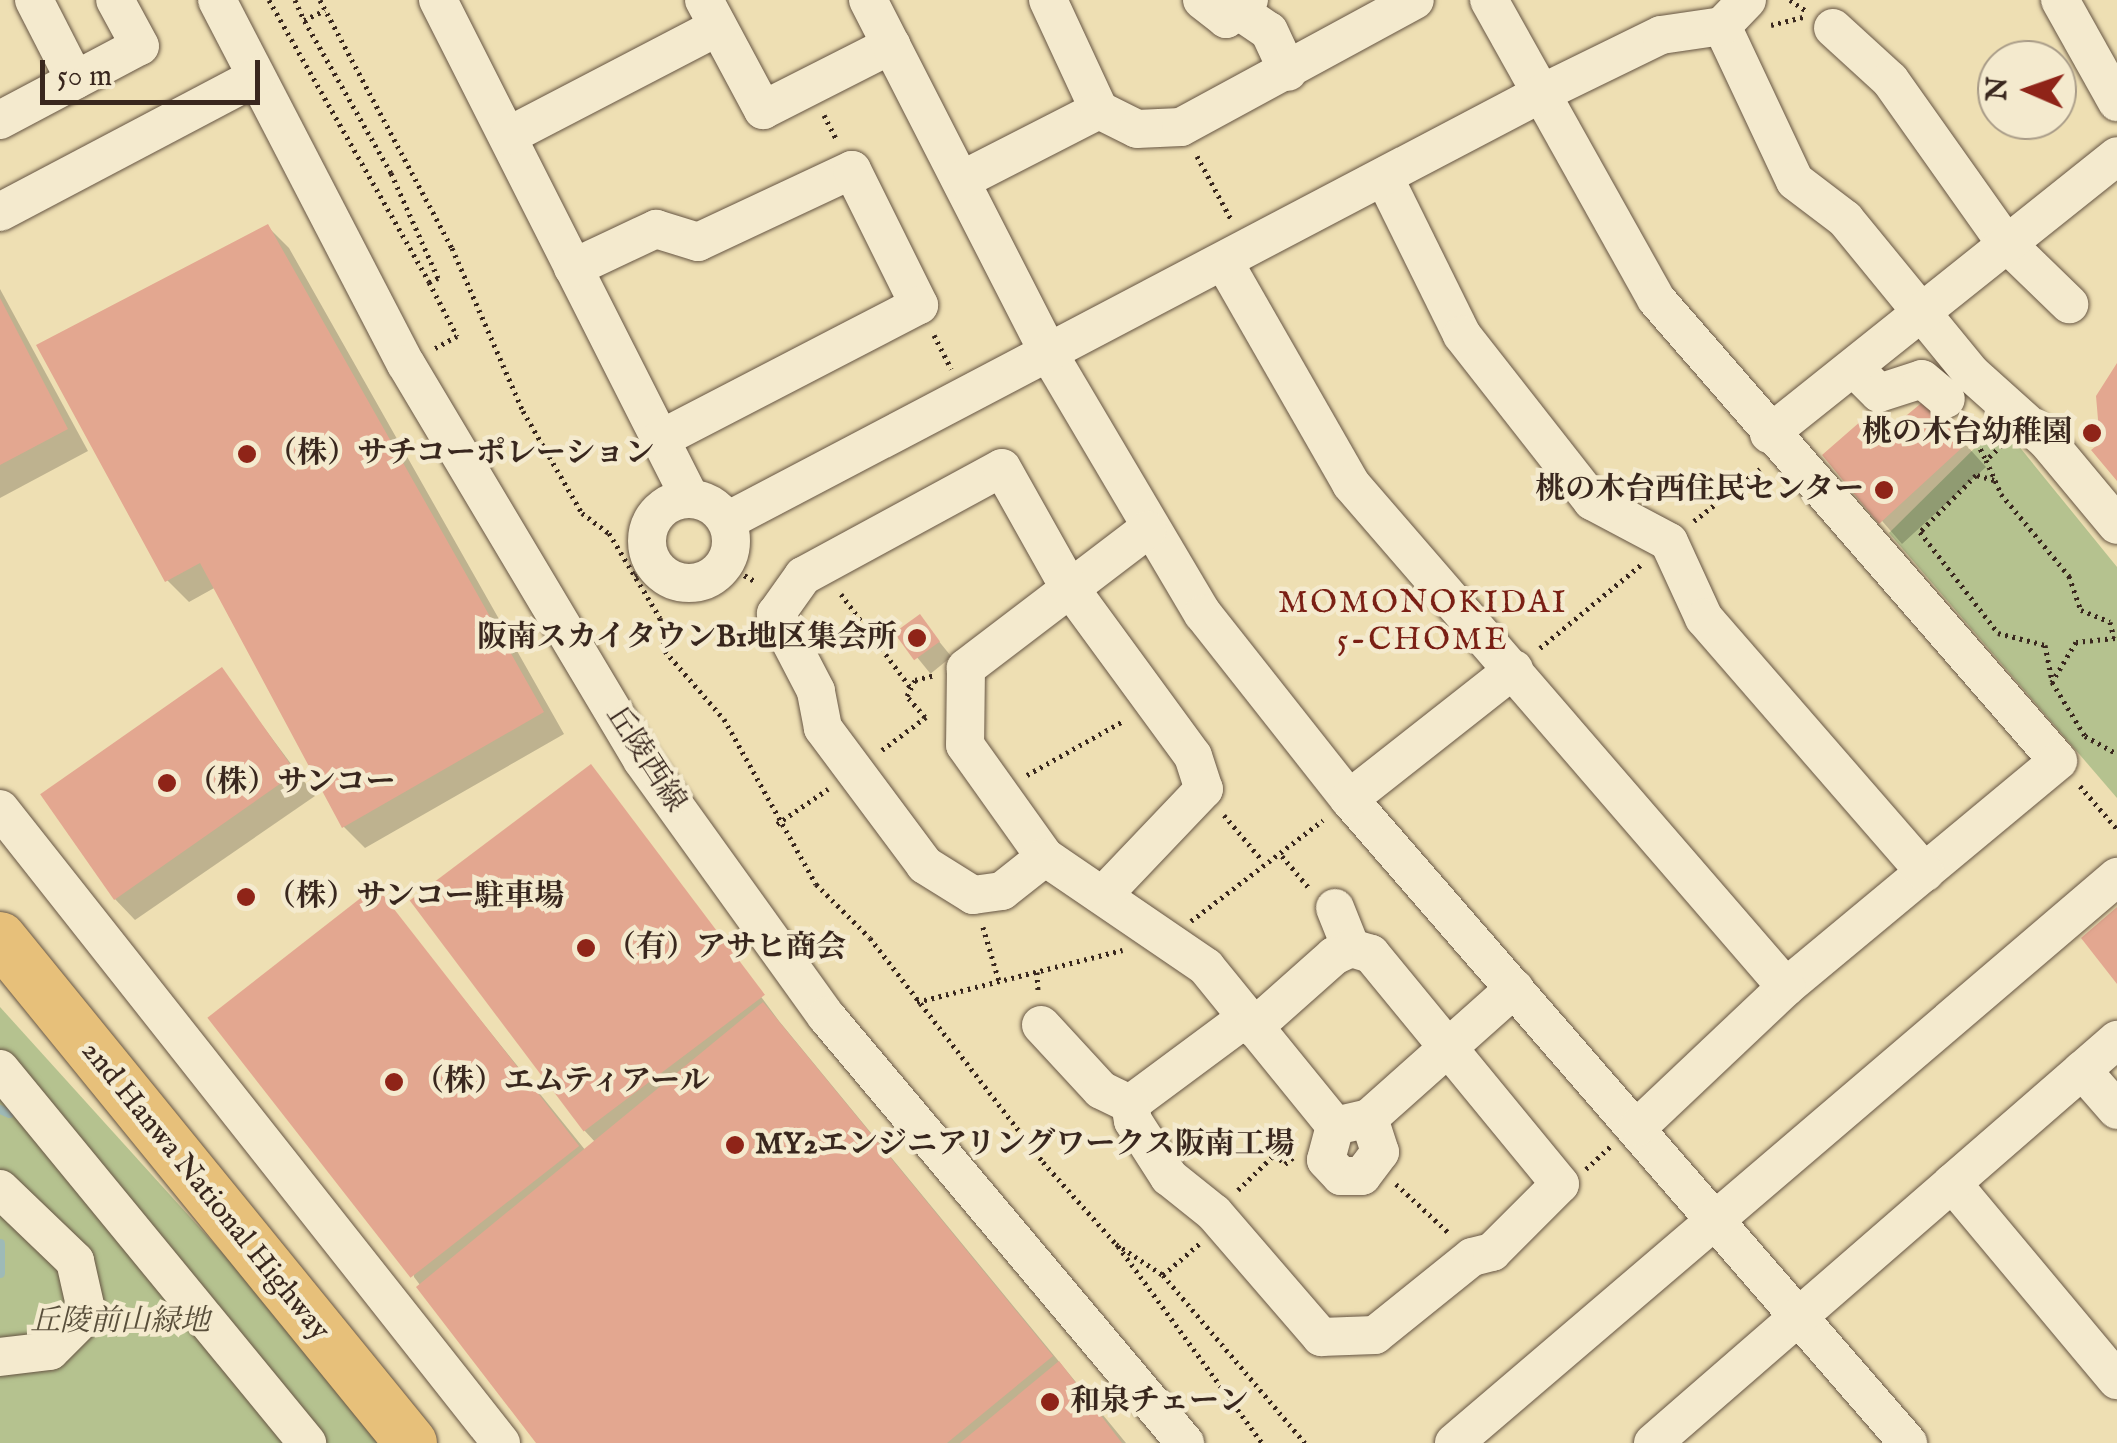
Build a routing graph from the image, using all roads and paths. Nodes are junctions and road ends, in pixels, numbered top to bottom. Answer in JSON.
{"nodes":[{"id":1,"x":34,"y":0,"type":"edge"},
{"id":2,"x":115,"y":0,"type":"edge"},
{"id":3,"x":217,"y":0,"type":"edge"},
{"id":4,"x":269,"y":0,"type":"edge"},
{"id":5,"x":295,"y":0,"type":"edge"},
{"id":6,"x":320,"y":0,"type":"edge"},
{"id":7,"x":438,"y":0,"type":"edge"},
{"id":8,"x":868,"y":0,"type":"edge"},
{"id":9,"x":1048,"y":0,"type":"edge"},
{"id":10,"x":1202,"y":0,"type":"edge"},
{"id":11,"x":1415,"y":0,"type":"edge"},
{"id":12,"x":1489,"y":0,"type":"edge"},
{"id":13,"x":2060,"y":0,"type":"edge"},
{"id":14,"x":1246,"y":6,"type":"edge"},
{"id":15,"x":325,"y":10,"type":"junction"},
{"id":16,"x":1734,"y":13,"type":"edge"},
{"id":17,"x":710,"y":14,"type":"edge"},
{"id":18,"x":304,"y":20,"type":"junction"},
{"id":19,"x":1833,"y":28,"type":"joint"},
{"id":20,"x":891,"y":45,"type":"junction"},
{"id":21,"x":1739,"y":60,"type":"junction"},
{"id":22,"x":1288,"y":72,"type":"junction"},
{"id":23,"x":256,"y":77,"type":"junction"},
{"id":24,"x":75,"y":80,"type":"junction"},
{"id":25,"x":810,"y":86,"type":"junction"},
{"id":26,"x":1538,"y":95,"type":"junction"},
{"id":27,"x":2117,"y":102,"type":"edge"},
{"id":28,"x":3,"y":110,"type":"edge"},
{"id":29,"x":1099,"y":110,"type":"junction"},
{"id":30,"x":1181,"y":127,"type":"junction"},
{"id":31,"x":508,"y":136,"type":"junction"},
{"id":32,"x":2117,"y":156,"type":"edge"},
{"id":33,"x":852,"y":170,"type":"junction"},
{"id":34,"x":1384,"y":177,"type":"junction"},
{"id":35,"x":962,"y":180,"type":"junction"},
{"id":36,"x":0,"y":212,"type":"edge"},
{"id":37,"x":2004,"y":240,"type":"junction"},
{"id":38,"x":1236,"y":256,"type":"junction"},
{"id":39,"x":573,"y":268,"type":"junction"},
{"id":40,"x":428,"y":282,"type":"junction"},
{"id":41,"x":2069,"y":304,"type":"dead end"},
{"id":42,"x":919,"y":305,"type":"junction"},
{"id":43,"x":1923,"y":313,"type":"junction"},
{"id":44,"x":457,"y":336,"type":"dead end"},
{"id":45,"x":1049,"y":354,"type":"junction"},
{"id":46,"x":968,"y":364,"type":"dead end"},
{"id":47,"x":1854,"y":368,"type":"junction"},
{"id":48,"x":1946,"y":399,"type":"dead end"},
{"id":49,"x":2009,"y":414,"type":"junction"},
{"id":50,"x":1770,"y":434,"type":"junction"},
{"id":51,"x":660,"y":439,"type":"junction"},
{"id":52,"x":1994,"y":480,"type":"junction"},
{"id":53,"x":690,"y":498,"type":"junction"},
{"id":54,"x":727,"y":521,"type":"junction"},
{"id":55,"x":2117,"y":526,"type":"edge"},
{"id":56,"x":1147,"y":530,"type":"junction"},
{"id":57,"x":725,"y":564,"type":"junction"},
{"id":58,"x":645,"y":570,"type":"junction"},
{"id":59,"x":1067,"y":584,"type":"junction"},
{"id":60,"x":782,"y":597,"type":"junction"},
{"id":61,"x":2116,"y":638,"type":"edge"},
{"id":62,"x":1514,"y":669,"type":"junction"},
{"id":63,"x":2052,"y":682,"type":"junction"},
{"id":64,"x":910,"y":687,"type":"dead end"},
{"id":65,"x":1150,"y":702,"type":"junction"},
{"id":66,"x":2117,"y":754,"type":"edge"},
{"id":67,"x":2058,"y":761,"type":"junction"},
{"id":68,"x":1204,"y":789,"type":"junction"},
{"id":69,"x":1000,"y":795,"type":"junction"},
{"id":70,"x":1348,"y":799,"type":"junction"},
{"id":71,"x":0,"y":809,"type":"edge"},
{"id":72,"x":2117,"y":829,"type":"edge"},
{"id":73,"x":1044,"y":856,"type":"junction"},
{"id":74,"x":1282,"y":856,"type":"junction"},
{"id":75,"x":1261,"y":859,"type":"junction"},
{"id":76,"x":1925,"y":872,"type":"junction"},
{"id":77,"x":2117,"y":877,"type":"edge"},
{"id":78,"x":1104,"y":894,"type":"junction"},
{"id":79,"x":974,"y":895,"type":"junction"},
{"id":80,"x":1335,"y":908,"type":"joint"},
{"id":81,"x":0,"y":938,"type":"edge"},
{"id":82,"x":1171,"y":938,"type":"junction"},
{"id":83,"x":1351,"y":948,"type":"junction"},
{"id":84,"x":0,"y":978,"type":"edge"},
{"id":85,"x":999,"y":981,"type":"junction"},
{"id":86,"x":1786,"y":987,"type":"junction"},
{"id":87,"x":1515,"y":988,"type":"junction"},
{"id":88,"x":917,"y":1002,"type":"junction"},
{"id":89,"x":1250,"y":1023,"type":"junction"},
{"id":90,"x":1040,"y":1026,"type":"dead end"},
{"id":91,"x":2117,"y":1040,"type":"edge"},
{"id":92,"x":1447,"y":1051,"type":"junction"},
{"id":93,"x":0,"y":1068,"type":"edge"},
{"id":94,"x":2082,"y":1070,"type":"junction"},
{"id":95,"x":1130,"y":1104,"type":"junction"},
{"id":96,"x":2117,"y":1110,"type":"edge"},
{"id":97,"x":1638,"y":1126,"type":"junction"},
{"id":98,"x":1343,"y":1131,"type":"junction"},
{"id":99,"x":1378,"y":1162,"type":"junction"},
{"id":100,"x":1952,"y":1183,"type":"junction"},
{"id":101,"x":1,"y":1189,"type":"edge"},
{"id":102,"x":1716,"y":1216,"type":"junction"},
{"id":103,"x":1218,"y":1218,"type":"junction"},
{"id":104,"x":1116,"y":1244,"type":"junction"},
{"id":105,"x":1472,"y":1257,"type":"junction"},
{"id":106,"x":1164,"y":1275,"type":"junction"},
{"id":107,"x":1798,"y":1312,"type":"junction"},
{"id":108,"x":324,"y":1338,"type":"junction"},
{"id":109,"x":0,"y":1358,"type":"edge"},
{"id":110,"x":2117,"y":1380,"type":"edge"},
{"id":111,"x":1659,"y":1441,"type":"edge"},
{"id":112,"x":307,"y":1443,"type":"edge"},
{"id":113,"x":411,"y":1443,"type":"edge"},
{"id":114,"x":502,"y":1443,"type":"edge"},
{"id":115,"x":1185,"y":1443,"type":"edge"},
{"id":116,"x":1262,"y":1443,"type":"edge"},
{"id":117,"x":1304,"y":1443,"type":"edge"},
{"id":118,"x":1454,"y":1443,"type":"edge"},
{"id":119,"x":1908,"y":1443,"type":"edge"}],
"edges":[{"from":1,"to":24,"type":"street"},
{"from":2,"to":24,"type":"street"},
{"from":3,"to":23,"type":"street","name":"丘陵西線"},
{"from":4,"to":40,"type":"path"},
{"from":5,"to":18,"type":"path"},
{"from":6,"to":15,"type":"path"},
{"from":7,"to":31,"type":"street"},
{"from":8,"to":20,"type":"street"},
{"from":9,"to":29,"type":"street"},
{"from":10,"to":14,"type":"street"},
{"from":11,"to":22,"type":"street"},
{"from":12,"to":26,"type":"street"},
{"from":13,"to":27,"type":"street"},
{"from":14,"to":22,"type":"street"},
{"from":15,"to":18,"type":"path"},
{"from":15,"to":58,"type":"path"},
{"from":16,"to":21,"type":"street"},
{"from":16,"to":26,"type":"street"},
{"from":17,"to":25,"type":"street"},
{"from":17,"to":31,"type":"street"},
{"from":18,"to":40,"type":"path"},
{"from":19,"to":21,"type":"path"},
{"from":19,"to":37,"type":"street"},
{"from":20,"to":25,"type":"street"},
{"from":20,"to":35,"type":"street"},
{"from":21,"to":43,"type":"street"},
{"from":22,"to":30,"type":"street"},
{"from":23,"to":36,"type":"street"},
{"from":23,"to":115,"type":"street","name":"丘陵西線"},
{"from":24,"to":28,"type":"street"},
{"from":25,"to":33,"type":"path"},
{"from":26,"to":34,"type":"street"},
{"from":26,"to":50,"type":"street"},
{"from":29,"to":30,"type":"street"},
{"from":29,"to":35,"type":"street"},
{"from":30,"to":38,"type":"path"},
{"from":31,"to":39,"type":"street"},
{"from":32,"to":37,"type":"street"},
{"from":33,"to":39,"type":"street"},
{"from":33,"to":42,"type":"street"},
{"from":34,"to":38,"type":"street"},
{"from":34,"to":76,"type":"street"},
{"from":35,"to":45,"type":"street"},
{"from":37,"to":41,"type":"street"},
{"from":37,"to":43,"type":"street"},
{"from":38,"to":45,"type":"street"},
{"from":38,"to":62,"type":"street"},
{"from":39,"to":51,"type":"street"},
{"from":40,"to":44,"type":"path"},
{"from":42,"to":46,"type":"path"},
{"from":42,"to":51,"type":"street"},
{"from":43,"to":47,"type":"street"},
{"from":43,"to":49,"type":"street"},
{"from":45,"to":54,"type":"street"},
{"from":45,"to":56,"type":"street"},
{"from":47,"to":48,"type":"street"},
{"from":47,"to":50,"type":"street"},
{"from":49,"to":52,"type":"path"},
{"from":49,"to":55,"type":"street"},
{"from":50,"to":67,"type":"street"},
{"from":51,"to":53,"type":"street"},
{"from":52,"to":61,"type":"path"},
{"from":52,"to":63,"type":"path"},
{"from":53,"to":54,"type":"street"},
{"from":53,"to":58,"type":"street"},
{"from":54,"to":57,"type":"street"},
{"from":56,"to":59,"type":"street"},
{"from":56,"to":70,"type":"street"},
{"from":57,"to":58,"type":"street"},
{"from":57,"to":60,"type":"path"},
{"from":58,"to":88,"type":"path"},
{"from":59,"to":60,"type":"street"},
{"from":59,"to":65,"type":"street"},
{"from":59,"to":69,"type":"street"},
{"from":60,"to":64,"type":"path"},
{"from":60,"to":79,"type":"street"},
{"from":61,"to":63,"type":"path"},
{"from":62,"to":70,"type":"street"},
{"from":62,"to":86,"type":"street"},
{"from":63,"to":66,"type":"path"},
{"from":65,"to":68,"type":"street"},
{"from":65,"to":69,"type":"path"},
{"from":67,"to":72,"type":"path"},
{"from":67,"to":76,"type":"street"},
{"from":68,"to":75,"type":"path"},
{"from":68,"to":78,"type":"street"},
{"from":69,"to":73,"type":"street"},
{"from":70,"to":74,"type":"path"},
{"from":70,"to":87,"type":"street"},
{"from":71,"to":114,"type":"street"},
{"from":73,"to":78,"type":"street"},
{"from":73,"to":79,"type":"street"},
{"from":74,"to":75,"type":"path"},
{"from":74,"to":80,"type":"path"},
{"from":75,"to":82,"type":"path"},
{"from":76,"to":86,"type":"street"},
{"from":77,"to":102,"type":"street"},
{"from":78,"to":82,"type":"street"},
{"from":79,"to":85,"type":"path"},
{"from":80,"to":83,"type":"street"},
{"from":81,"to":108,"type":"highway","name":"2nd Hanwa National Highway"},
{"from":82,"to":85,"type":"path"},
{"from":82,"to":89,"type":"street"},
{"from":83,"to":89,"type":"street"},
{"from":83,"to":92,"type":"street"},
{"from":84,"to":108,"type":"highway"},
{"from":85,"to":88,"type":"path"},
{"from":86,"to":97,"type":"street"},
{"from":87,"to":92,"type":"street"},
{"from":87,"to":97,"type":"street"},
{"from":88,"to":104,"type":"path"},
{"from":89,"to":95,"type":"street"},
{"from":89,"to":98,"type":"street"},
{"from":90,"to":95,"type":"street"},
{"from":91,"to":94,"type":"street"},
{"from":92,"to":98,"type":"street"},
{"from":92,"to":105,"type":"street"},
{"from":93,"to":112,"type":"street"},
{"from":94,"to":96,"type":"street"},
{"from":94,"to":100,"type":"street"},
{"from":95,"to":103,"type":"street"},
{"from":97,"to":102,"type":"street"},
{"from":98,"to":99,"type":"street"},
{"from":98,"to":99,"type":"street"},
{"from":98,"to":103,"type":"path"},
{"from":99,"to":105,"type":"path"},
{"from":100,"to":107,"type":"street"},
{"from":100,"to":110,"type":"street"},
{"from":101,"to":109,"type":"street"},
{"from":102,"to":107,"type":"street"},
{"from":102,"to":118,"type":"street"},
{"from":103,"to":105,"type":"street"},
{"from":103,"to":106,"type":"path"},
{"from":104,"to":106,"type":"path"},
{"from":104,"to":116,"type":"path"},
{"from":106,"to":117,"type":"path"},
{"from":107,"to":111,"type":"street"},
{"from":107,"to":119,"type":"street"},
{"from":108,"to":113,"type":"highway","name":"2nd Hanwa National Highway"}]}
